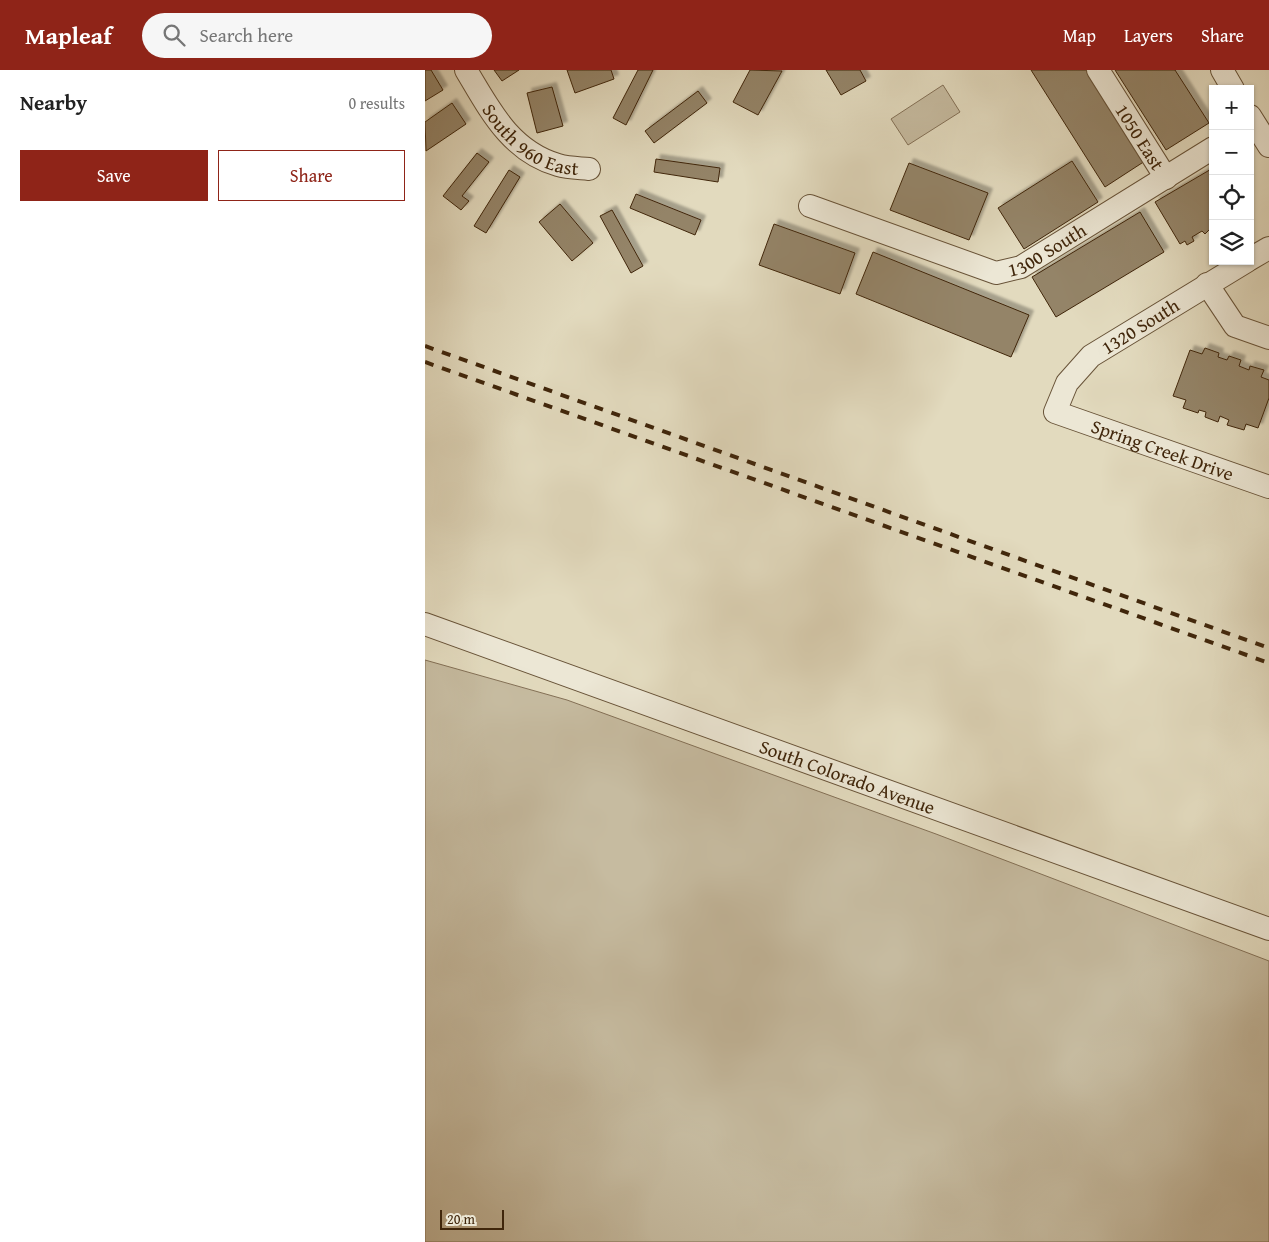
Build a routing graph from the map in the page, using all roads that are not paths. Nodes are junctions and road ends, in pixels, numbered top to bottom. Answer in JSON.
{"nodes":[{"id":1,"x":466,"y":70,"type":"edge"},
{"id":2,"x":1098,"y":70,"type":"edge"},
{"id":3,"x":1222,"y":70,"type":"edge"},
{"id":4,"x":1231,"y":85,"type":"edge"},
{"id":5,"x":1254,"y":124,"type":"edge"},
{"id":6,"x":1269,"y":146,"type":"edge"},
{"id":7,"x":1209,"y":150,"type":"edge"},
{"id":8,"x":589,"y":170,"type":"dead end"},
{"id":9,"x":1165,"y":178,"type":"junction"},
{"id":10,"x":810,"y":206,"type":"dead end"},
{"id":11,"x":1269,"y":248,"type":"edge"},
{"id":12,"x":1254,"y":257,"type":"edge"},
{"id":13,"x":1240,"y":265,"type":"edge"},
{"id":14,"x":1207,"y":284,"type":"junction"},
{"id":15,"x":1269,"y":338,"type":"edge"},
{"id":16,"x":1055,"y":412,"type":"joint"},
{"id":17,"x":1269,"y":487,"type":"edge"},
{"id":18,"x":425,"y":624,"type":"edge"},
{"id":19,"x":1269,"y":929,"type":"edge"}],
"edges":[{"from":1,"to":8,"type":"street","name":"South 960 East"},
{"from":2,"to":9,"type":"street","name":"1050 East"},
{"from":3,"to":4,"type":"street"},
{"from":5,"to":6,"type":"street"},
{"from":7,"to":9,"type":"street","name":"1300 South"},
{"from":9,"to":10,"type":"street","name":"1300 South"},
{"from":11,"to":12,"type":"street"},
{"from":13,"to":14,"type":"street","name":"1320 South"},
{"from":14,"to":15,"type":"street"},
{"from":14,"to":16,"type":"street","name":"1320 South"},
{"from":16,"to":17,"type":"street","name":"Spring Creek Drive"},
{"from":18,"to":19,"type":"street","name":"South Colorado Avenue"}]}
